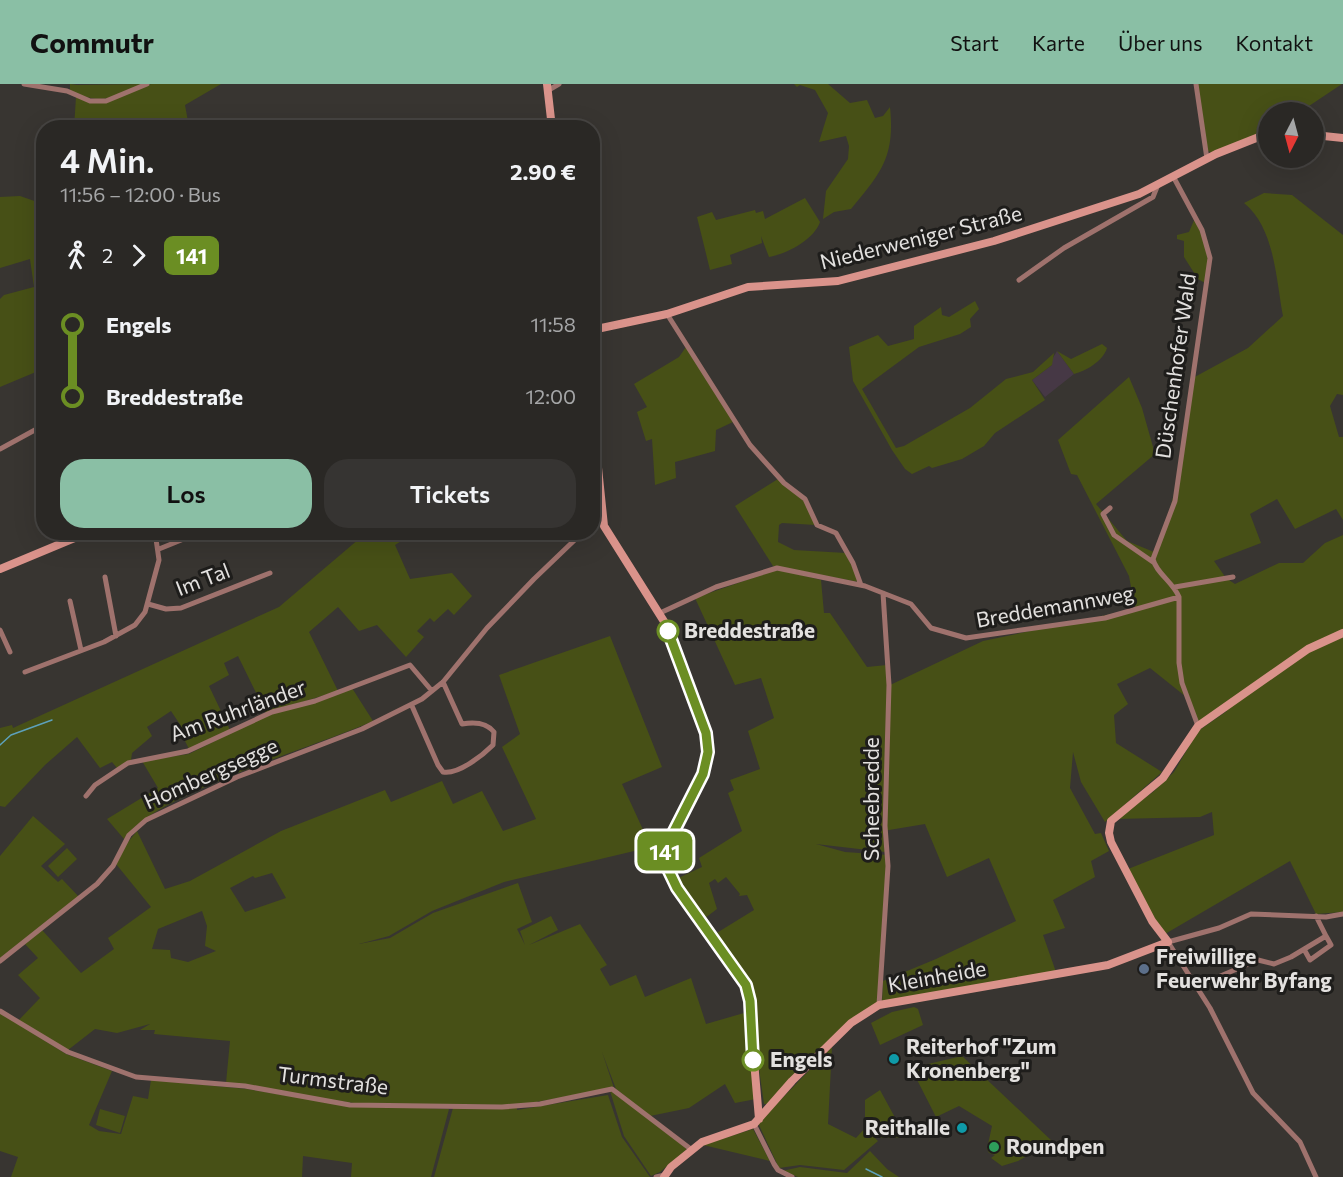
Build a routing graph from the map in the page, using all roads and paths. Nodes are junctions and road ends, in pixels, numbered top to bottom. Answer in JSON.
{"nodes":[{"id":1,"x":24,"y":84,"type":"edge"},
{"id":2,"x":147,"y":84,"type":"edge"},
{"id":3,"x":559,"y":84,"type":"edge"},
{"id":4,"x":1196,"y":84,"type":"edge"},
{"id":5,"x":547,"y":88,"type":"edge"},
{"id":6,"x":551,"y":120,"type":"edge"},
{"id":7,"x":1324,"y":136,"type":"edge"},
{"id":8,"x":1258,"y":138,"type":"edge"},
{"id":9,"x":1343,"y":138,"type":"edge"},
{"id":10,"x":1207,"y":159,"type":"junction"},
{"id":11,"x":1174,"y":178,"type":"junction"},
{"id":12,"x":1157,"y":187,"type":"junction"},
{"id":13,"x":1019,"y":280,"type":"dead end"},
{"id":14,"x":666,"y":314,"type":"junction"},
{"id":15,"x":600,"y":328,"type":"edge"},
{"id":16,"x":36,"y":429,"type":"edge"},
{"id":17,"x":0,"y":448,"type":"edge"},
{"id":18,"x":600,"y":498,"type":"edge"},
{"id":19,"x":1110,"y":508,"type":"dead end"},
{"id":20,"x":602,"y":520,"type":"joint"},
{"id":21,"x":70,"y":540,"type":"edge"},
{"id":22,"x":157,"y":540,"type":"edge"},
{"id":23,"x":181,"y":540,"type":"edge"},
{"id":24,"x":575,"y":540,"type":"edge"},
{"id":25,"x":159,"y":549,"type":"junction"},
{"id":26,"x":1153,"y":562,"type":"junction"},
{"id":27,"x":0,"y":569,"type":"edge"},
{"id":28,"x":270,"y":573,"type":"dead end"},
{"id":29,"x":105,"y":577,"type":"dead end"},
{"id":30,"x":1233,"y":577,"type":"dead end"},
{"id":31,"x":861,"y":585,"type":"junction"},
{"id":32,"x":1175,"y":587,"type":"junction"},
{"id":33,"x":883,"y":593,"type":"junction"},
{"id":34,"x":1179,"y":597,"type":"junction"},
{"id":35,"x":70,"y":601,"type":"dead end"},
{"id":36,"x":147,"y":604,"type":"junction"},
{"id":37,"x":660,"y":613,"type":"junction"},
{"id":38,"x":0,"y":630,"type":"edge"},
{"id":39,"x":1343,"y":633,"type":"edge"},
{"id":40,"x":116,"y":636,"type":"junction"},
{"id":41,"x":81,"y":650,"type":"junction"},
{"id":42,"x":10,"y":652,"type":"dead end"},
{"id":43,"x":25,"y":672,"type":"dead end"},
{"id":44,"x":443,"y":682,"type":"junction"},
{"id":45,"x":432,"y":692,"type":"junction"},
{"id":46,"x":412,"y":706,"type":"junction"},
{"id":47,"x":1196,"y":728,"type":"junction"},
{"id":48,"x":86,"y":796,"type":"dead end"},
{"id":49,"x":1343,"y":914,"type":"edge"},
{"id":50,"x":1316,"y":916,"type":"junction"},
{"id":51,"x":1326,"y":936,"type":"junction"},
{"id":52,"x":1168,"y":942,"type":"junction"},
{"id":53,"x":1305,"y":951,"type":"junction"},
{"id":54,"x":0,"y":961,"type":"edge"},
{"id":55,"x":1197,"y":986,"type":"junction"},
{"id":56,"x":879,"y":1005,"type":"junction"},
{"id":57,"x":0,"y":1011,"type":"edge"},
{"id":58,"x":757,"y":1122,"type":"junction"},
{"id":59,"x":693,"y":1150,"type":"junction"},
{"id":60,"x":778,"y":1170,"type":"junction"},
{"id":61,"x":664,"y":1176,"type":"edge"},
{"id":62,"x":656,"y":1177,"type":"edge"},
{"id":63,"x":782,"y":1177,"type":"edge"},
{"id":64,"x":792,"y":1177,"type":"edge"},
{"id":65,"x":1316,"y":1177,"type":"edge"}],
"edges":[{"from":1,"to":2,"type":"street"},
{"from":3,"to":5,"type":"street"},
{"from":4,"to":10,"type":"street"},
{"from":5,"to":6,"type":"street"},
{"from":7,"to":9,"type":"street"},
{"from":8,"to":10,"type":"street","name":"Niederweniger Straße"},
{"from":10,"to":11,"type":"street","name":"Niederweniger Straße"},
{"from":11,"to":12,"type":"street","name":"Niederweniger Straße"},
{"from":11,"to":26,"type":"street","name":"Düschenhofer Wald"},
{"from":12,"to":13,"type":"street","name":"Niederweniger Straße"},
{"from":12,"to":14,"type":"street","name":"Niederweniger Straße"},
{"from":14,"to":15,"type":"street","name":"Niederweniger Straße"},
{"from":14,"to":31,"type":"street"},
{"from":16,"to":17,"type":"street"},
{"from":18,"to":20,"type":"street"},
{"from":19,"to":26,"type":"street"},
{"from":20,"to":37,"type":"street"},
{"from":21,"to":27,"type":"street"},
{"from":22,"to":25,"type":"street","name":"Im Tal"},
{"from":23,"to":25,"type":"street"},
{"from":24,"to":44,"type":"street","name":"Hombergsegge"},
{"from":25,"to":36,"type":"street","name":"Im Tal"},
{"from":26,"to":32,"type":"street"},
{"from":28,"to":36,"type":"street","name":"Im Tal"},
{"from":29,"to":40,"type":"street"},
{"from":30,"to":32,"type":"street"},
{"from":31,"to":33,"type":"street","name":"Breddemannweg"},
{"from":31,"to":37,"type":"street","name":"Breddemannweg"},
{"from":32,"to":34,"type":"street"},
{"from":33,"to":34,"type":"street","name":"Breddemannweg"},
{"from":33,"to":56,"type":"street","name":"Scheebredde"},
{"from":34,"to":47,"type":"street"},
{"from":35,"to":41,"type":"street"},
{"from":36,"to":40,"type":"street","name":"Im Tal"},
{"from":37,"to":58,"type":"street"},
{"from":38,"to":42,"type":"street"},
{"from":39,"to":47,"type":"street"},
{"from":40,"to":41,"type":"street","name":"Im Tal"},
{"from":41,"to":43,"type":"street","name":"Im Tal"},
{"from":44,"to":45,"type":"street","name":"Hombergsegge"},
{"from":44,"to":46,"type":"street"},
{"from":45,"to":46,"type":"street","name":"Hombergsegge"},
{"from":45,"to":48,"type":"street","name":"Am Ruhrländer"},
{"from":46,"to":54,"type":"street","name":"Hombergsegge"},
{"from":47,"to":52,"type":"street"},
{"from":49,"to":50,"type":"street"},
{"from":50,"to":51,"type":"street"},
{"from":50,"to":52,"type":"street"},
{"from":51,"to":53,"type":"street"},
{"from":51,"to":53,"type":"street"},
{"from":52,"to":55,"type":"street"},
{"from":52,"to":56,"type":"street","name":"Kleinheide"},
{"from":53,"to":55,"type":"street"},
{"from":55,"to":65,"type":"street"},
{"from":56,"to":58,"type":"street","name":"Kleinheide"},
{"from":57,"to":59,"type":"street","name":"Turmstraße"},
{"from":58,"to":59,"type":"street"},
{"from":58,"to":60,"type":"street"},
{"from":59,"to":61,"type":"street"},
{"from":60,"to":63,"type":"street"},
{"from":60,"to":64,"type":"street"},
{"from":61,"to":62,"type":"street"}]}
